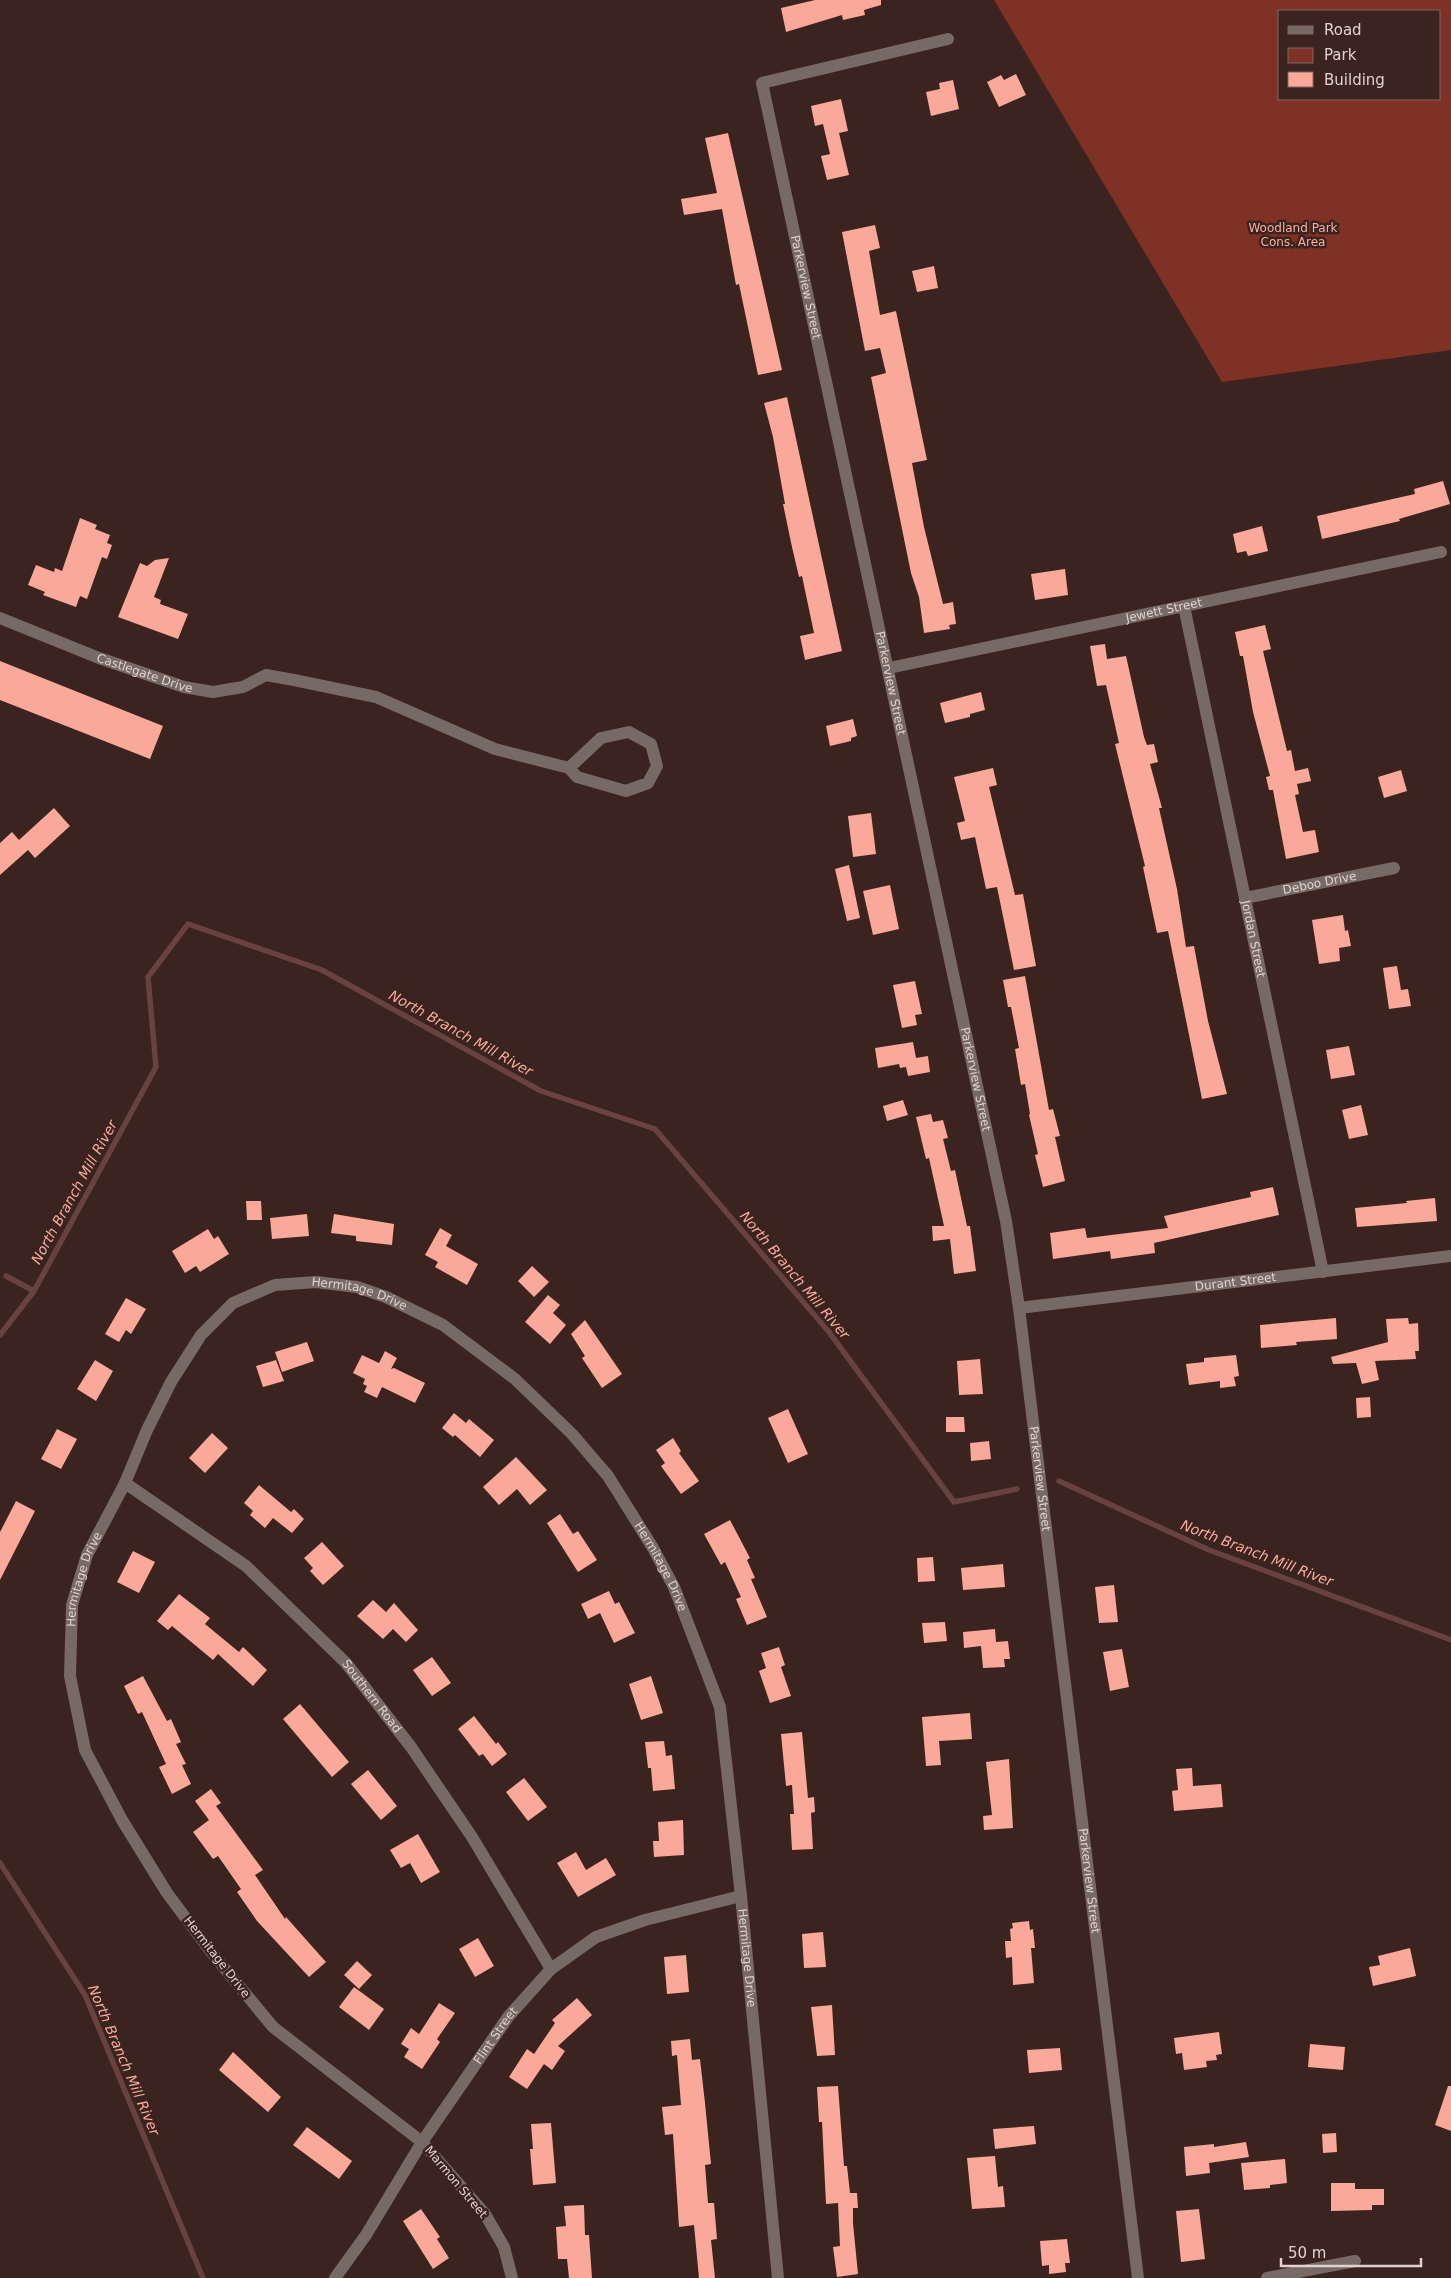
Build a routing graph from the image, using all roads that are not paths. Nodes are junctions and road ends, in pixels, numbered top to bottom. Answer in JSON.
{"nodes":[{"id":1,"x":948,"y":39,"type":"dead end"},
{"id":2,"x":1441,"y":552,"type":"dead end"},
{"id":3,"x":1184,"y":606,"type":"junction"},
{"id":4,"x":0,"y":618,"type":"edge"},
{"id":5,"x":889,"y":668,"type":"junction"},
{"id":6,"x":569,"y":768,"type":"junction"},
{"id":7,"x":1394,"y":868,"type":"dead end"},
{"id":8,"x":1245,"y":898,"type":"junction"},
{"id":9,"x":1451,"y":1256,"type":"edge"},
{"id":10,"x":1323,"y":1272,"type":"junction"},
{"id":11,"x":1019,"y":1308,"type":"junction"},
{"id":12,"x":125,"y":1483,"type":"junction"},
{"id":13,"x":741,"y":1896,"type":"junction"},
{"id":14,"x":551,"y":1969,"type":"junction"},
{"id":15,"x":422,"y":2142,"type":"junction"},
{"id":16,"x":1355,"y":2261,"type":"dead end"},
{"id":17,"x":335,"y":2278,"type":"edge"},
{"id":18,"x":512,"y":2278,"type":"edge"},
{"id":19,"x":778,"y":2278,"type":"edge"},
{"id":20,"x":1138,"y":2278,"type":"edge"},
{"id":21,"x":1267,"y":2278,"type":"edge"}],
"edges":[{"from":1,"to":5,"type":"street","name":"Parkerview Street"},
{"from":2,"to":3,"type":"street","name":"Jewett Street"},
{"from":3,"to":5,"type":"street","name":"Jewett Street"},
{"from":3,"to":8,"type":"street","name":"Jordan Street"},
{"from":4,"to":6,"type":"street","name":"Castlegate Drive"},
{"from":5,"to":11,"type":"street","name":"Parkerview Street"},
{"from":6,"to":6,"type":"street","name":"Castlegate Drive"},
{"from":7,"to":8,"type":"street","name":"Deboo Drive"},
{"from":8,"to":10,"type":"street","name":"Jordan Street"},
{"from":9,"to":10,"type":"street","name":"Durant Street"},
{"from":10,"to":11,"type":"street","name":"Durant Street"},
{"from":11,"to":20,"type":"street","name":"Parkerview Street"},
{"from":12,"to":13,"type":"street","name":"Hermitage Drive"},
{"from":12,"to":14,"type":"street","name":"Southern Road"},
{"from":12,"to":15,"type":"street","name":"Hermitage Drive"},
{"from":13,"to":14,"type":"street","name":"Flint Street"},
{"from":13,"to":19,"type":"street","name":"Hermitage Drive"},
{"from":14,"to":15,"type":"street","name":"Flint Street"},
{"from":15,"to":17,"type":"street","name":"Flint Street"},
{"from":15,"to":18,"type":"street","name":"Marmon Street"},
{"from":16,"to":21,"type":"street"}]}
